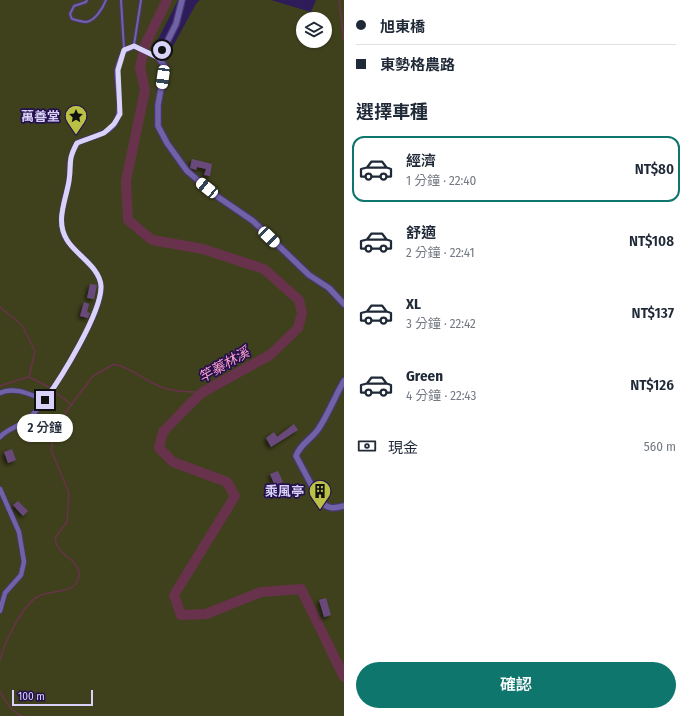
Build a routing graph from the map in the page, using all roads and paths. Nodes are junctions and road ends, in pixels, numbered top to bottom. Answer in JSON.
{"nodes":[{"id":1,"x":87,"y":0,"type":"edge"},
{"id":2,"x":106,"y":0,"type":"edge"},
{"id":3,"x":121,"y":0,"type":"edge"},
{"id":4,"x":141,"y":0,"type":"edge"},
{"id":5,"x":182,"y":0,"type":"edge"},
{"id":6,"x":134,"y":46,"type":"junction"},
{"id":7,"x":124,"y":50,"type":"junction"},
{"id":8,"x":159,"y":58,"type":"junction"},
{"id":9,"x":344,"y":304,"type":"edge"},
{"id":10,"x":344,"y":380,"type":"edge"},
{"id":11,"x":0,"y":393,"type":"edge"},
{"id":12,"x":45,"y":400,"type":"junction"},
{"id":13,"x":0,"y":437,"type":"edge"},
{"id":14,"x":0,"y":488,"type":"edge"},
{"id":15,"x":344,"y":506,"type":"edge"},
{"id":16,"x":0,"y":611,"type":"edge"}],
"edges":[{"from":1,"to":2,"type":"lane"},
{"from":3,"to":7,"type":"lane"},
{"from":4,"to":6,"type":"lane"},
{"from":5,"to":8,"type":"street"},
{"from":6,"to":7,"type":"street"},
{"from":6,"to":8,"type":"street"},
{"from":7,"to":12,"type":"street"},
{"from":8,"to":9,"type":"street"},
{"from":10,"to":15,"type":"street"},
{"from":11,"to":12,"type":"street"},
{"from":12,"to":13,"type":"street"},
{"from":14,"to":16,"type":"street"}]}
